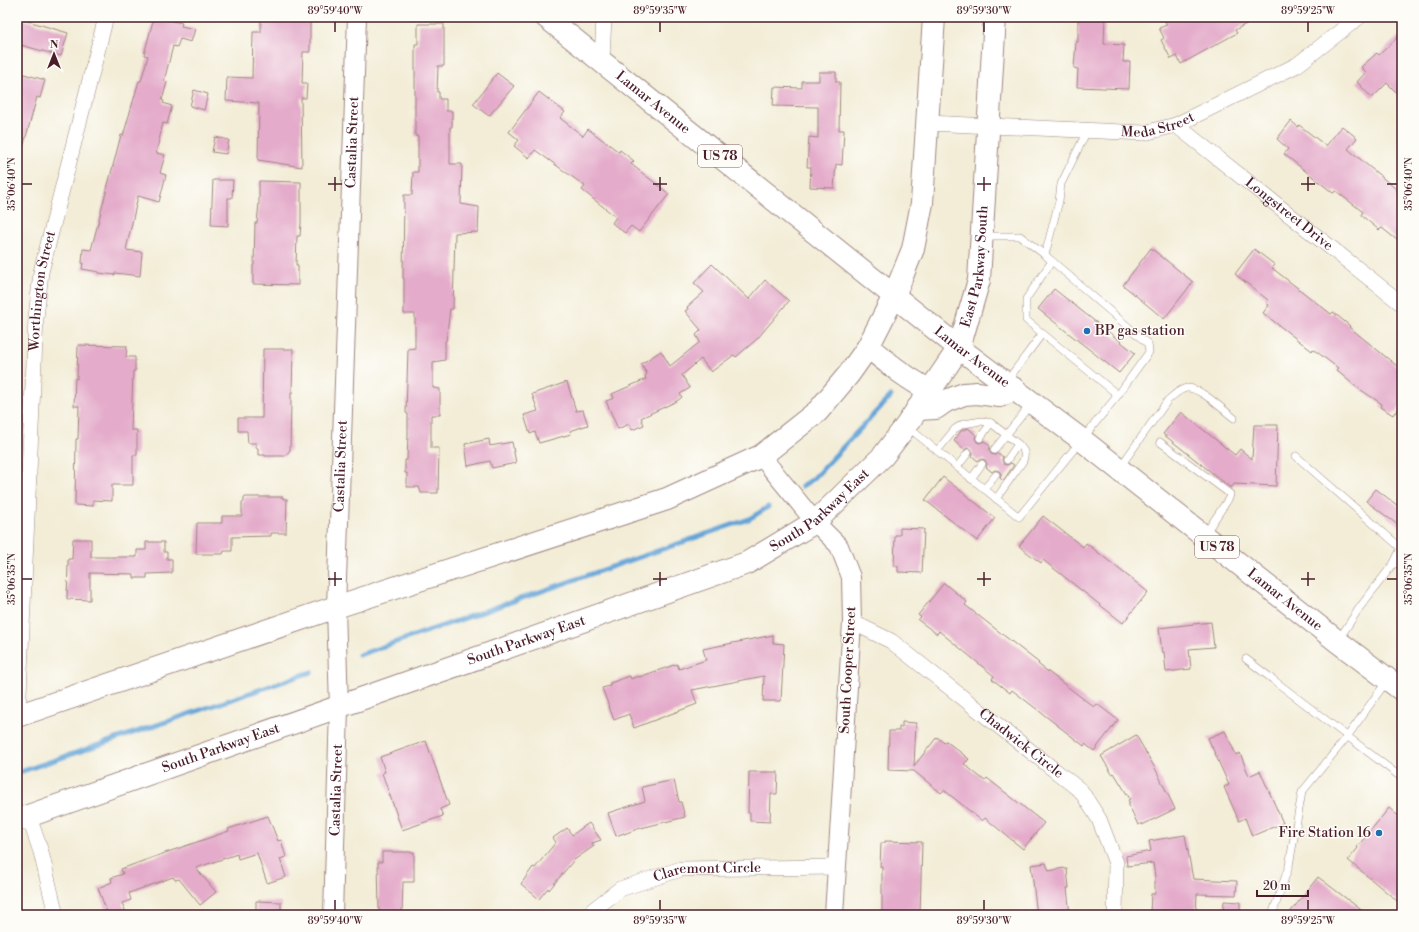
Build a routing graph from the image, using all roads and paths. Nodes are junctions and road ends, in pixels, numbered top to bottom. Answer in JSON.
{"nodes":[{"id":1,"x":106,"y":17,"type":"edge"},
{"id":2,"x":357,"y":17,"type":"edge"},
{"id":3,"x":546,"y":17,"type":"edge"},
{"id":4,"x":604,"y":17,"type":"edge"},
{"id":5,"x":934,"y":17,"type":"edge"},
{"id":6,"x":995,"y":17,"type":"edge"},
{"id":7,"x":1359,"y":17,"type":"edge"},
{"id":8,"x":602,"y":60,"type":"junction"},
{"id":9,"x":928,"y":123,"type":"junction"},
{"id":10,"x":990,"y":126,"type":"junction"},
{"id":11,"x":1176,"y":126,"type":"junction"},
{"id":12,"x":1088,"y":130,"type":"junction"},
{"id":13,"x":982,"y":236,"type":"junction"},
{"id":14,"x":1045,"y":255,"type":"junction"},
{"id":15,"x":1052,"y":261,"type":"junction"},
{"id":16,"x":894,"y":296,"type":"junction"},
{"id":17,"x":1402,"y":304,"type":"edge"},
{"id":18,"x":1042,"y":334,"type":"junction"},
{"id":19,"x":868,"y":347,"type":"junction"},
{"id":20,"x":959,"y":348,"type":"junction"},
{"id":21,"x":1010,"y":386,"type":"junction"},
{"id":22,"x":929,"y":390,"type":"junction"},
{"id":23,"x":1118,"y":395,"type":"junction"},
{"id":24,"x":1032,"y":402,"type":"junction"},
{"id":25,"x":912,"y":418,"type":"junction"},
{"id":26,"x":1234,"y":418,"type":"dead end"},
{"id":27,"x":991,"y":423,"type":"junction"},
{"id":28,"x":1007,"y":434,"type":"junction"},
{"id":29,"x":980,"y":438,"type":"dead end"},
{"id":30,"x":1082,"y":440,"type":"junction"},
{"id":31,"x":1160,"y":442,"type":"dead end"},
{"id":32,"x":1018,"y":444,"type":"junction"},
{"id":33,"x":994,"y":450,"type":"dead end"},
{"id":34,"x":937,"y":451,"type":"junction"},
{"id":35,"x":968,"y":453,"type":"dead end"},
{"id":36,"x":761,"y":456,"type":"junction"},
{"id":37,"x":1296,"y":456,"type":"dead end"},
{"id":38,"x":1007,"y":460,"type":"dead end"},
{"id":39,"x":982,"y":464,"type":"dead end"},
{"id":40,"x":957,"y":468,"type":"junction"},
{"id":41,"x":1118,"y":469,"type":"junction"},
{"id":42,"x":996,"y":475,"type":"dead end"},
{"id":43,"x":971,"y":479,"type":"junction"},
{"id":44,"x":984,"y":489,"type":"junction"},
{"id":45,"x":996,"y":499,"type":"junction"},
{"id":46,"x":815,"y":522,"type":"junction"},
{"id":47,"x":1204,"y":536,"type":"junction"},
{"id":48,"x":1394,"y":563,"type":"junction"},
{"id":49,"x":1402,"y":564,"type":"edge"},
{"id":50,"x":336,"y":607,"type":"junction"},
{"id":51,"x":852,"y":622,"type":"junction"},
{"id":52,"x":1337,"y":641,"type":"junction"},
{"id":53,"x":1246,"y":659,"type":"dead end"},
{"id":54,"x":1395,"y":685,"type":"edge"},
{"id":55,"x":339,"y":708,"type":"junction"},
{"id":56,"x":18,"y":716,"type":"edge"},
{"id":57,"x":1347,"y":737,"type":"junction"},
{"id":58,"x":1402,"y":778,"type":"edge"},
{"id":59,"x":23,"y":818,"type":"edge"},
{"id":60,"x":837,"y":867,"type":"junction"},
{"id":61,"x":56,"y":915,"type":"edge"},
{"id":62,"x":334,"y":915,"type":"edge"},
{"id":63,"x":590,"y":915,"type":"edge"},
{"id":64,"x":834,"y":915,"type":"edge"},
{"id":65,"x":1114,"y":915,"type":"edge"},
{"id":66,"x":1272,"y":915,"type":"edge"}],
"edges":[{"from":1,"to":56,"type":"street","name":"Worthington Street"},
{"from":2,"to":50,"type":"street","name":"Castalia Street"},
{"from":3,"to":8,"type":"main road","name":"Lamar Avenue","number":"US 78"},
{"from":4,"to":8,"type":"street"},
{"from":5,"to":9,"type":"main road"},
{"from":6,"to":10,"type":"main road","name":"East Parkway South"},
{"from":7,"to":11,"type":"street","name":"Meda Street"},
{"from":8,"to":16,"type":"main road","name":"Lamar Avenue","number":"US 78"},
{"from":9,"to":10,"type":"street","name":"Meda Street"},
{"from":9,"to":16,"type":"main road"},
{"from":10,"to":12,"type":"street","name":"Meda Street"},
{"from":10,"to":13,"type":"main road","name":"East Parkway South"},
{"from":11,"to":12,"type":"street","name":"Meda Street"},
{"from":11,"to":17,"type":"street","name":"Longstreet Drive"},
{"from":12,"to":14,"type":"lane"},
{"from":13,"to":14,"type":"lane"},
{"from":13,"to":20,"type":"main road","name":"East Parkway South"},
{"from":14,"to":15,"type":"lane"},
{"from":15,"to":18,"type":"lane"},
{"from":15,"to":23,"type":"lane"},
{"from":16,"to":19,"type":"main road"},
{"from":16,"to":20,"type":"main road","name":"Lamar Avenue","number":"US 78"},
{"from":18,"to":21,"type":"lane"},
{"from":18,"to":23,"type":"lane"},
{"from":19,"to":22,"type":"main road"},
{"from":19,"to":36,"type":"main road"},
{"from":20,"to":21,"type":"main road","name":"Lamar Avenue","number":"US 78"},
{"from":20,"to":22,"type":"main road","name":"South Parkway East"},
{"from":21,"to":24,"type":"main road","name":"Lamar Avenue","number":"US 78"},
{"from":21,"to":25,"type":"main road"},
{"from":22,"to":25,"type":"main road","name":"South Parkway East"},
{"from":23,"to":30,"type":"lane"},
{"from":24,"to":28,"type":"lane"},
{"from":24,"to":30,"type":"main road","name":"Lamar Avenue","number":"US 78"},
{"from":25,"to":34,"type":"lane"},
{"from":25,"to":46,"type":"main road","name":"South Parkway East"},
{"from":26,"to":41,"type":"lane"},
{"from":27,"to":28,"type":"lane"},
{"from":27,"to":29,"type":"lane"},
{"from":27,"to":34,"type":"lane"},
{"from":28,"to":32,"type":"lane"},
{"from":28,"to":33,"type":"lane"},
{"from":30,"to":41,"type":"main road","name":"Lamar Avenue","number":"US 78"},
{"from":30,"to":45,"type":"lane"},
{"from":31,"to":47,"type":"lane"},
{"from":32,"to":38,"type":"lane"},
{"from":32,"to":45,"type":"lane"},
{"from":34,"to":40,"type":"lane"},
{"from":35,"to":40,"type":"lane"},
{"from":36,"to":46,"type":"street","name":"South Cooper Street"},
{"from":36,"to":50,"type":"main road"},
{"from":37,"to":48,"type":"lane"},
{"from":39,"to":43,"type":"lane"},
{"from":40,"to":43,"type":"lane"},
{"from":41,"to":47,"type":"main road","name":"Lamar Avenue","number":"US 78"},
{"from":42,"to":44,"type":"lane"},
{"from":43,"to":44,"type":"lane"},
{"from":44,"to":45,"type":"lane"},
{"from":46,"to":51,"type":"street","name":"South Cooper Street"},
{"from":46,"to":55,"type":"main road","name":"South Parkway East"},
{"from":47,"to":52,"type":"main road","name":"Lamar Avenue","number":"US 78"},
{"from":48,"to":49,"type":"lane"},
{"from":48,"to":52,"type":"lane"},
{"from":50,"to":55,"type":"street","name":"Castalia Street"},
{"from":50,"to":56,"type":"main road"},
{"from":51,"to":60,"type":"street","name":"South Cooper Street"},
{"from":51,"to":65,"type":"street","name":"Chadwick Circle"},
{"from":52,"to":54,"type":"main road","name":"Lamar Avenue","number":"US 78"},
{"from":53,"to":57,"type":"lane"},
{"from":54,"to":57,"type":"lane"},
{"from":55,"to":59,"type":"main road","name":"South Parkway East"},
{"from":55,"to":62,"type":"street","name":"Castalia Street"},
{"from":57,"to":58,"type":"lane"},
{"from":57,"to":66,"type":"lane"},
{"from":59,"to":61,"type":"street"},
{"from":60,"to":63,"type":"street","name":"Claremont Circle"},
{"from":60,"to":64,"type":"street","name":"South Cooper Street"}]}
